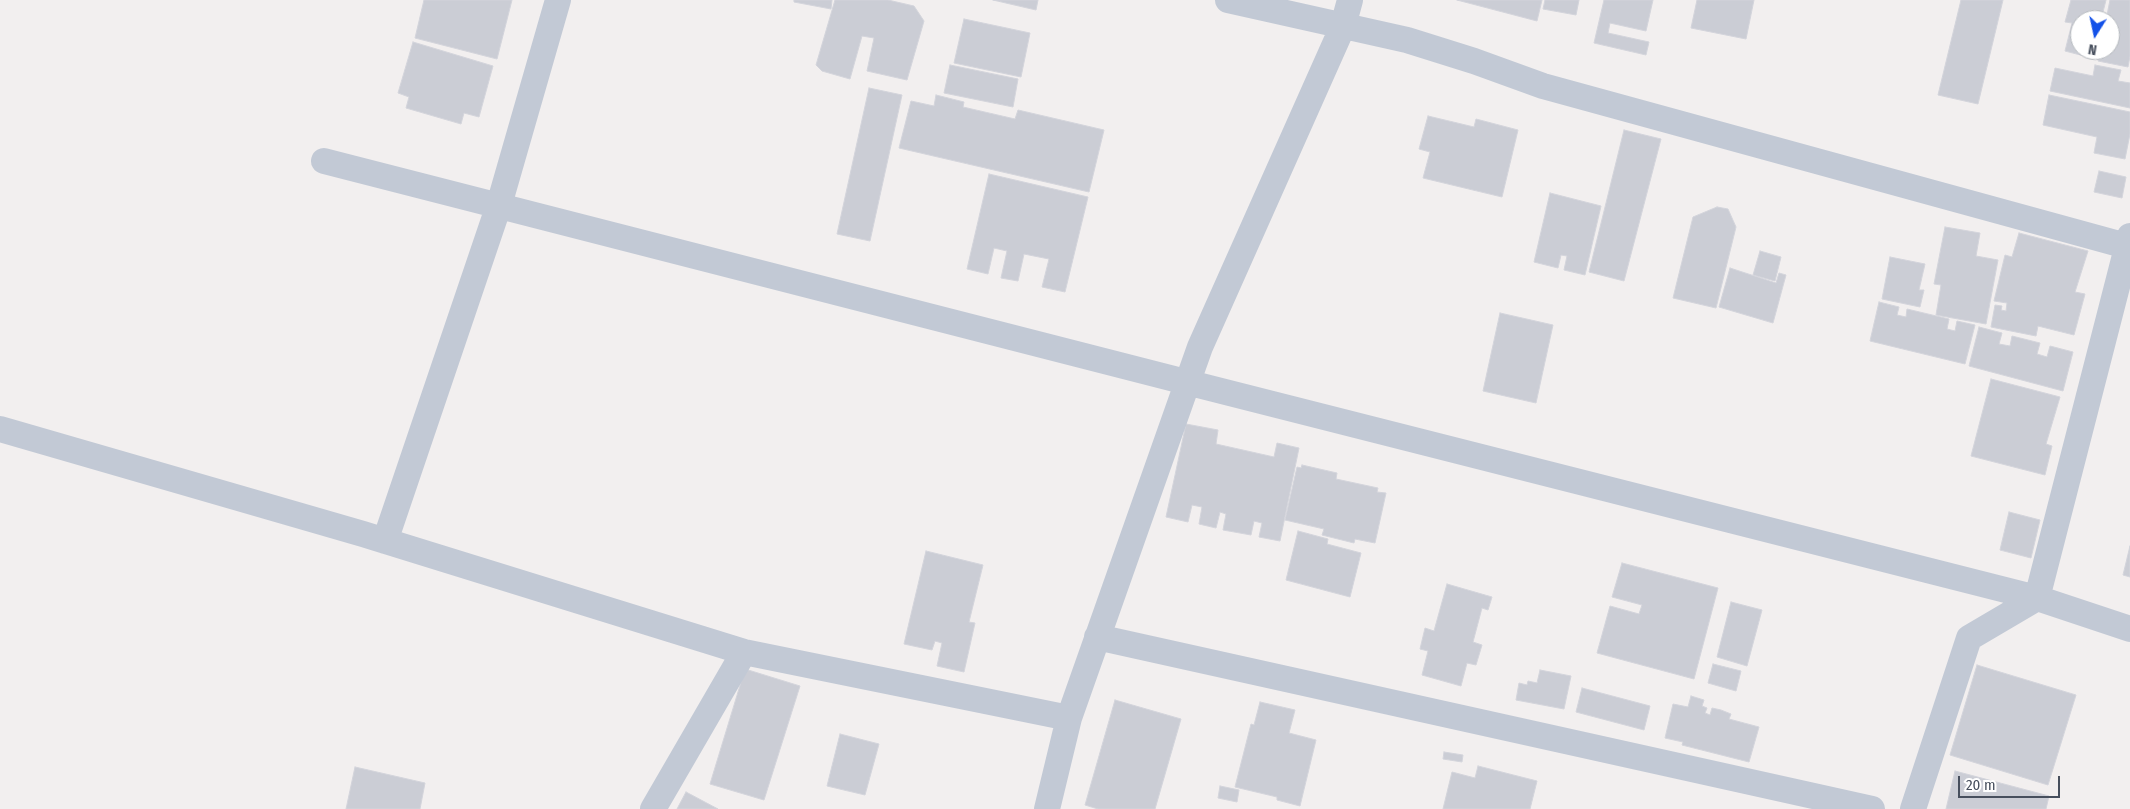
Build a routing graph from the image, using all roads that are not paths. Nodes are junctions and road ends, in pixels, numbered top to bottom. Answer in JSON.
{"nodes":[{"id":1,"x":558,"y":0,"type":"edge"},
{"id":2,"x":1228,"y":0,"type":"edge"},
{"id":3,"x":1350,"y":0,"type":"edge"},
{"id":4,"x":1342,"y":26,"type":"junction"},
{"id":5,"x":324,"y":160,"type":"dead end"},
{"id":6,"x":499,"y":205,"type":"junction"},
{"id":7,"x":2129,"y":243,"type":"edge"},
{"id":8,"x":1186,"y":382,"type":"junction"},
{"id":9,"x":0,"y":428,"type":"edge"},
{"id":10,"x":385,"y":540,"type":"junction"},
{"id":11,"x":2037,"y":598,"type":"junction"},
{"id":12,"x":2130,"y":629,"type":"edge"},
{"id":13,"x":1097,"y":637,"type":"junction"},
{"id":14,"x":744,"y":652,"type":"junction"},
{"id":15,"x":1069,"y":718,"type":"junction"},
{"id":16,"x":653,"y":809,"type":"edge"},
{"id":17,"x":1046,"y":809,"type":"edge"},
{"id":18,"x":1872,"y":809,"type":"edge"},
{"id":19,"x":1913,"y":809,"type":"edge"}],
"edges":[{"from":1,"to":6,"type":"street"},
{"from":2,"to":4,"type":"street"},
{"from":3,"to":4,"type":"street"},
{"from":4,"to":7,"type":"street"},
{"from":4,"to":8,"type":"street"},
{"from":5,"to":6,"type":"street"},
{"from":6,"to":8,"type":"street"},
{"from":6,"to":10,"type":"street"},
{"from":7,"to":11,"type":"street"},
{"from":8,"to":11,"type":"street"},
{"from":8,"to":13,"type":"street"},
{"from":9,"to":10,"type":"street"},
{"from":10,"to":14,"type":"street"},
{"from":11,"to":12,"type":"street"},
{"from":11,"to":19,"type":"street"},
{"from":13,"to":15,"type":"street"},
{"from":13,"to":18,"type":"street"},
{"from":14,"to":15,"type":"street"},
{"from":14,"to":16,"type":"street"},
{"from":15,"to":17,"type":"street"}]}
